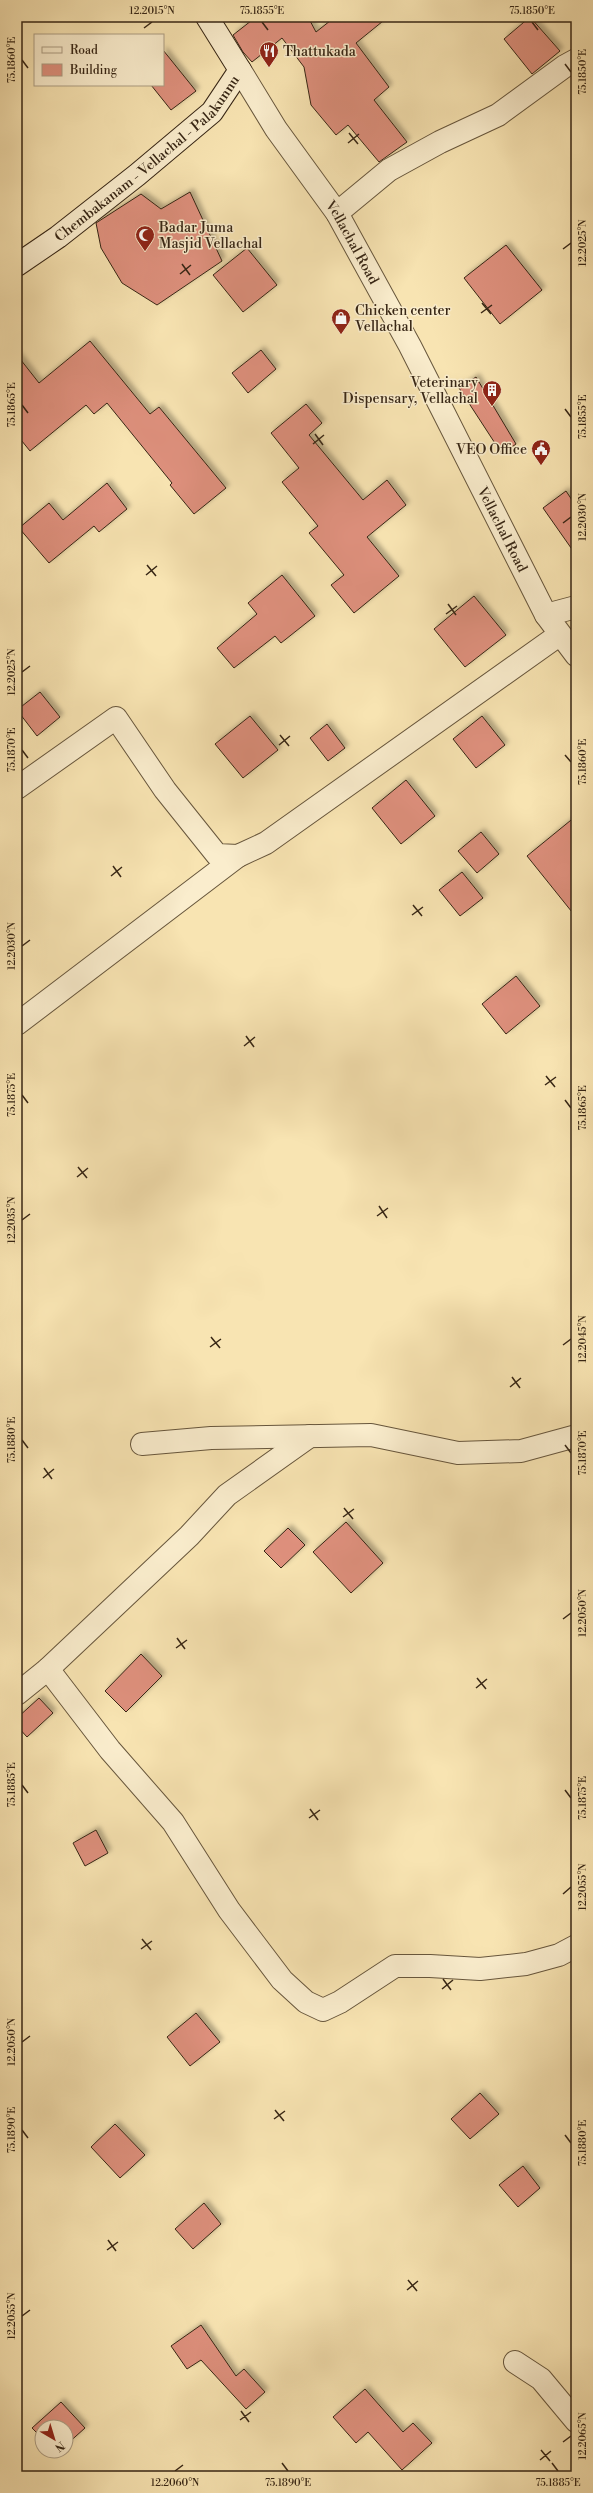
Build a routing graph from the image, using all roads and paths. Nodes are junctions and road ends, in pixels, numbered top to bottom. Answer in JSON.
{"nodes":[{"id":1,"x":207,"y":17,"type":"edge"},
{"id":2,"x":576,"y":60,"type":"edge"},
{"id":3,"x":240,"y":70,"type":"junction"},
{"id":4,"x":337,"y":213,"type":"junction"},
{"id":5,"x":17,"y":265,"type":"edge"},
{"id":6,"x":576,"y":608,"type":"edge"},
{"id":7,"x":546,"y":615,"type":"junction"},
{"id":8,"x":559,"y":635,"type":"junction"},
{"id":9,"x":576,"y":655,"type":"edge"},
{"id":10,"x":17,"y":788,"type":"edge"},
{"id":11,"x":238,"y":856,"type":"junction"},
{"id":12,"x":17,"y":1024,"type":"edge"},
{"id":13,"x":310,"y":1436,"type":"junction"},
{"id":14,"x":576,"y":1436,"type":"edge"},
{"id":15,"x":142,"y":1444,"type":"dead end"},
{"id":16,"x":48,"y":1669,"type":"junction"},
{"id":17,"x":17,"y":1694,"type":"edge"},
{"id":18,"x":576,"y":1946,"type":"edge"},
{"id":19,"x":515,"y":2362,"type":"dead end"},
{"id":20,"x":576,"y":2420,"type":"edge"}],
"edges":[{"from":1,"to":3,"type":"street","name":"Chembakanam - Vellachal - Palakunnu"},
{"from":2,"to":4,"type":"street"},
{"from":3,"to":4,"type":"street","name":"Vellachal Road"},
{"from":3,"to":5,"type":"street","name":"Chembakanam - Vellachal - Palakunnu"},
{"from":4,"to":7,"type":"street","name":"Vellachal Road"},
{"from":6,"to":7,"type":"street"},
{"from":7,"to":8,"type":"street","name":"Vellachal Road"},
{"from":8,"to":9,"type":"street","name":"Vellachal Road"},
{"from":8,"to":11,"type":"street"},
{"from":10,"to":11,"type":"street"},
{"from":11,"to":12,"type":"street"},
{"from":13,"to":14,"type":"street"},
{"from":13,"to":15,"type":"street"},
{"from":13,"to":16,"type":"street"},
{"from":16,"to":17,"type":"street"},
{"from":16,"to":18,"type":"street"},
{"from":19,"to":20,"type":"street"}]}
